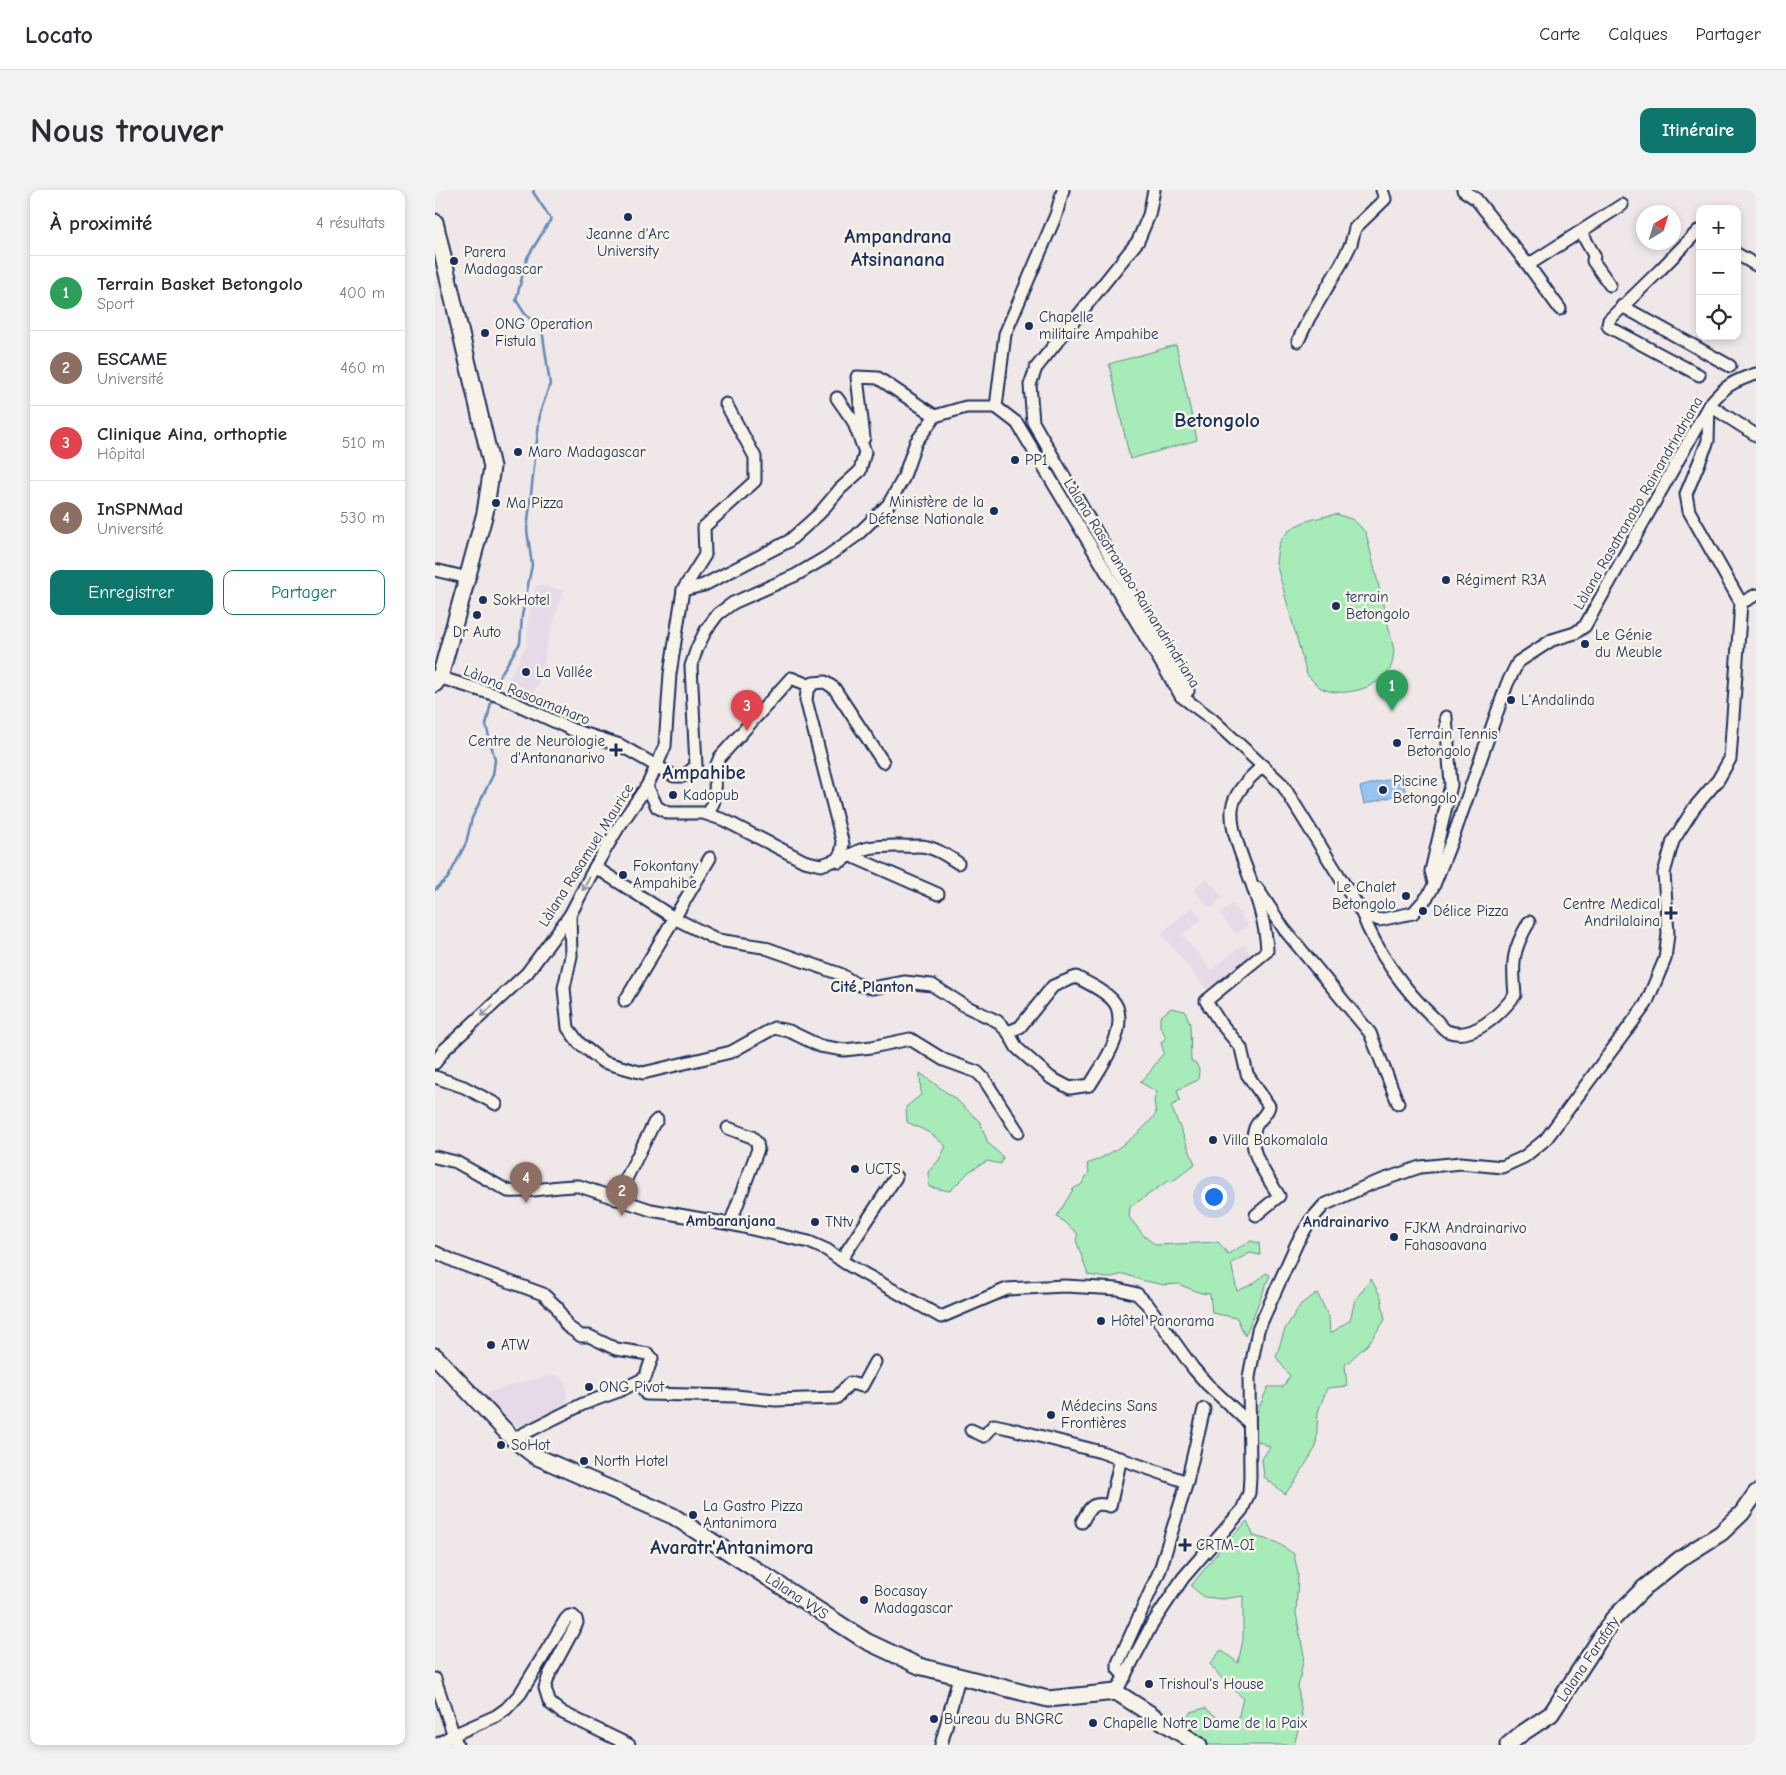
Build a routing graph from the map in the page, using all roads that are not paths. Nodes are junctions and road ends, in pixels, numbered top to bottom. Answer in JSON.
{"nodes":[{"id":1,"x":1063,"y":190,"type":"edge"},
{"id":2,"x":1154,"y":190,"type":"edge"},
{"id":3,"x":1382,"y":190,"type":"edge"},
{"id":4,"x":1463,"y":190,"type":"edge"},
{"id":5,"x":1622,"y":205,"type":"dead end"},
{"id":6,"x":435,"y":222,"type":"edge"},
{"id":7,"x":1581,"y":232,"type":"junction"},
{"id":8,"x":1696,"y":233,"type":"edge"},
{"id":9,"x":1741,"y":256,"type":"edge"},
{"id":10,"x":1528,"y":265,"type":"junction"},
{"id":11,"x":1756,"y":265,"type":"edge"},
{"id":12,"x":1610,"y":285,"type":"dead end"},
{"id":13,"x":1622,"y":306,"type":"junction"},
{"id":14,"x":1560,"y":309,"type":"dead end"},
{"id":15,"x":1298,"y":341,"type":"dead end"},
{"id":16,"x":1730,"y":366,"type":"dead end"},
{"id":17,"x":1756,"y":374,"type":"edge"},
{"id":18,"x":1699,"y":375,"type":"dead end"},
{"id":19,"x":837,"y":398,"type":"dead end"},
{"id":20,"x":726,"y":404,"type":"dead end"},
{"id":21,"x":1709,"y":405,"type":"junction"},
{"id":22,"x":996,"y":407,"type":"junction"},
{"id":23,"x":935,"y":416,"type":"junction"},
{"id":24,"x":1756,"y":435,"type":"edge"},
{"id":25,"x":865,"y":452,"type":"junction"},
{"id":26,"x":435,"y":570,"type":"edge"},
{"id":27,"x":468,"y":578,"type":"junction"},
{"id":28,"x":683,"y":590,"type":"junction"},
{"id":29,"x":1756,"y":595,"type":"edge"},
{"id":30,"x":1741,"y":602,"type":"junction"},
{"id":31,"x":437,"y":679,"type":"edge"},
{"id":32,"x":811,"y":686,"type":"junction"},
{"id":33,"x":1181,"y":696,"type":"junction"},
{"id":34,"x":1446,"y":717,"type":"dead end"},
{"id":35,"x":883,"y":762,"type":"dead end"},
{"id":36,"x":1263,"y":766,"type":"junction"},
{"id":37,"x":656,"y":767,"type":"junction"},
{"id":38,"x":647,"y":786,"type":"junction"},
{"id":39,"x":708,"y":814,"type":"junction"},
{"id":40,"x":1241,"y":853,"type":"junction"},
{"id":41,"x":849,"y":855,"type":"junction"},
{"id":42,"x":710,"y":858,"type":"dead end"},
{"id":43,"x":836,"y":860,"type":"junction"},
{"id":44,"x":958,"y":863,"type":"dead end"},
{"id":45,"x":595,"y":867,"type":"junction"},
{"id":46,"x":1434,"y":885,"type":"junction"},
{"id":47,"x":938,"y":894,"type":"dead end"},
{"id":48,"x":1362,"y":913,"type":"junction"},
{"id":49,"x":570,"y":915,"type":"junction"},
{"id":50,"x":674,"y":918,"type":"junction"},
{"id":51,"x":1529,"y":922,"type":"dead end"},
{"id":52,"x":625,"y":1001,"type":"dead end"},
{"id":53,"x":1008,"y":1032,"type":"junction"},
{"id":54,"x":435,"y":1063,"type":"edge"},
{"id":55,"x":435,"y":1077,"type":"edge"},
{"id":56,"x":1398,"y":1102,"type":"dead end"},
{"id":57,"x":496,"y":1104,"type":"dead end"},
{"id":58,"x":657,"y":1120,"type":"dead end"},
{"id":59,"x":728,"y":1128,"type":"dead end"},
{"id":60,"x":1018,"y":1132,"type":"dead end"},
{"id":61,"x":435,"y":1157,"type":"edge"},
{"id":62,"x":896,"y":1177,"type":"dead end"},
{"id":63,"x":616,"y":1198,"type":"junction"},
{"id":64,"x":1256,"y":1216,"type":"dead end"},
{"id":65,"x":730,"y":1224,"type":"junction"},
{"id":66,"x":435,"y":1252,"type":"edge"},
{"id":67,"x":841,"y":1260,"type":"junction"},
{"id":68,"x":435,"y":1356,"type":"edge"},
{"id":69,"x":875,"y":1362,"type":"dead end"},
{"id":70,"x":638,"y":1382,"type":"junction"},
{"id":71,"x":1204,"y":1409,"type":"dead end"},
{"id":72,"x":1249,"y":1423,"type":"junction"},
{"id":73,"x":971,"y":1430,"type":"dead end"},
{"id":74,"x":513,"y":1439,"type":"junction"},
{"id":75,"x":1121,"y":1458,"type":"junction"},
{"id":76,"x":1187,"y":1482,"type":"junction"},
{"id":77,"x":1756,"y":1493,"type":"edge"},
{"id":78,"x":1082,"y":1522,"type":"dead end"},
{"id":79,"x":959,"y":1677,"type":"junction"},
{"id":80,"x":1125,"y":1677,"type":"junction"},
{"id":81,"x":435,"y":1679,"type":"edge"},
{"id":82,"x":1116,"y":1692,"type":"junction"},
{"id":83,"x":455,"y":1740,"type":"edge"},
{"id":84,"x":436,"y":1745,"type":"edge"},
{"id":85,"x":629,"y":1745,"type":"edge"},
{"id":86,"x":941,"y":1745,"type":"edge"},
{"id":87,"x":1199,"y":1745,"type":"edge"},
{"id":88,"x":1508,"y":1745,"type":"edge"}],
"edges":[{"from":1,"to":22,"type":"street"},
{"from":2,"to":33,"type":"street"},
{"from":3,"to":15,"type":"street"},
{"from":4,"to":10,"type":"street"},
{"from":5,"to":7,"type":"street"},
{"from":6,"to":27,"type":"main road"},
{"from":7,"to":10,"type":"street"},
{"from":7,"to":12,"type":"street"},
{"from":8,"to":13,"type":"street"},
{"from":9,"to":11,"type":"street"},
{"from":10,"to":14,"type":"street"},
{"from":13,"to":16,"type":"street"},
{"from":13,"to":18,"type":"street"},
{"from":17,"to":21,"type":"street","name":"Làlana Rasatranabo Rainandrindriana"},
{"from":19,"to":25,"type":"street"},
{"from":20,"to":28,"type":"street"},
{"from":21,"to":24,"type":"street"},
{"from":21,"to":30,"type":"street"},
{"from":21,"to":46,"type":"street","name":"Làlana Rasatranabo Rainandrindriana"},
{"from":22,"to":23,"type":"street"},
{"from":22,"to":33,"type":"street","name":"Làlana Rasatranabo Rainandrindriana"},
{"from":23,"to":25,"type":"street"},
{"from":23,"to":37,"type":"street","name":"Làlana Rasoamaharo"},
{"from":25,"to":28,"type":"street"},
{"from":26,"to":27,"type":"street"},
{"from":27,"to":31,"type":"main road"},
{"from":28,"to":37,"type":"street","name":"Làlana Rasamuel Maurice"},
{"from":29,"to":30,"type":"street"},
{"from":30,"to":72,"type":"street"},
{"from":31,"to":37,"type":"street","name":"Làlana Rasoamaharo"},
{"from":32,"to":35,"type":"street"},
{"from":32,"to":39,"type":"street"},
{"from":32,"to":43,"type":"street"},
{"from":33,"to":36,"type":"street","name":"Làlana Rasatranabo Rainandrindriana"},
{"from":34,"to":46,"type":"street"},
{"from":36,"to":40,"type":"street"},
{"from":36,"to":48,"type":"street","name":"Làlana Rasatranabo Rainandrindriana"},
{"from":37,"to":38,"type":"street","name":"Làlana Rasamuel Maurice"},
{"from":38,"to":39,"type":"street"},
{"from":38,"to":45,"type":"street","name":"Làlana Rasamuel Maurice"},
{"from":39,"to":43,"type":"street"},
{"from":40,"to":56,"type":"street"},
{"from":40,"to":64,"type":"street"},
{"from":41,"to":43,"type":"street"},
{"from":41,"to":44,"type":"street"},
{"from":41,"to":47,"type":"street"},
{"from":42,"to":50,"type":"street"},
{"from":45,"to":49,"type":"street","name":"Làlana Rasamuel Maurice","one_way":true},
{"from":45,"to":50,"type":"street"},
{"from":46,"to":48,"type":"street","name":"Làlana Rasatranabo Rainandrindriana"},
{"from":48,"to":51,"type":"street"},
{"from":49,"to":54,"type":"street","name":"Làlana Rasamuel Maurice","one_way":true},
{"from":49,"to":60,"type":"street"},
{"from":50,"to":52,"type":"street"},
{"from":50,"to":53,"type":"street"},
{"from":53,"to":53,"type":"street"},
{"from":55,"to":57,"type":"street"},
{"from":58,"to":63,"type":"street"},
{"from":59,"to":65,"type":"street"},
{"from":61,"to":63,"type":"street"},
{"from":62,"to":67,"type":"street"},
{"from":63,"to":65,"type":"street"},
{"from":65,"to":67,"type":"street"},
{"from":66,"to":70,"type":"street"},
{"from":67,"to":72,"type":"street"},
{"from":68,"to":74,"type":"main road","name":"Làlana VVS"},
{"from":69,"to":70,"type":"street"},
{"from":70,"to":74,"type":"street"},
{"from":71,"to":76,"type":"street"},
{"from":72,"to":80,"type":"street"},
{"from":73,"to":75,"type":"street"},
{"from":74,"to":79,"type":"main road","name":"Làlana VVS"},
{"from":75,"to":76,"type":"street"},
{"from":75,"to":78,"type":"street"},
{"from":76,"to":80,"type":"street"},
{"from":77,"to":88,"type":"main road","name":"Lalana Farafaty"},
{"from":79,"to":82,"type":"main road","name":"Làlana VVS"},
{"from":79,"to":86,"type":"street"},
{"from":80,"to":82,"type":"street"},
{"from":81,"to":83,"type":"street"},
{"from":82,"to":87,"type":"main road"},
{"from":83,"to":84,"type":"street"},
{"from":83,"to":85,"type":"street"}]}
